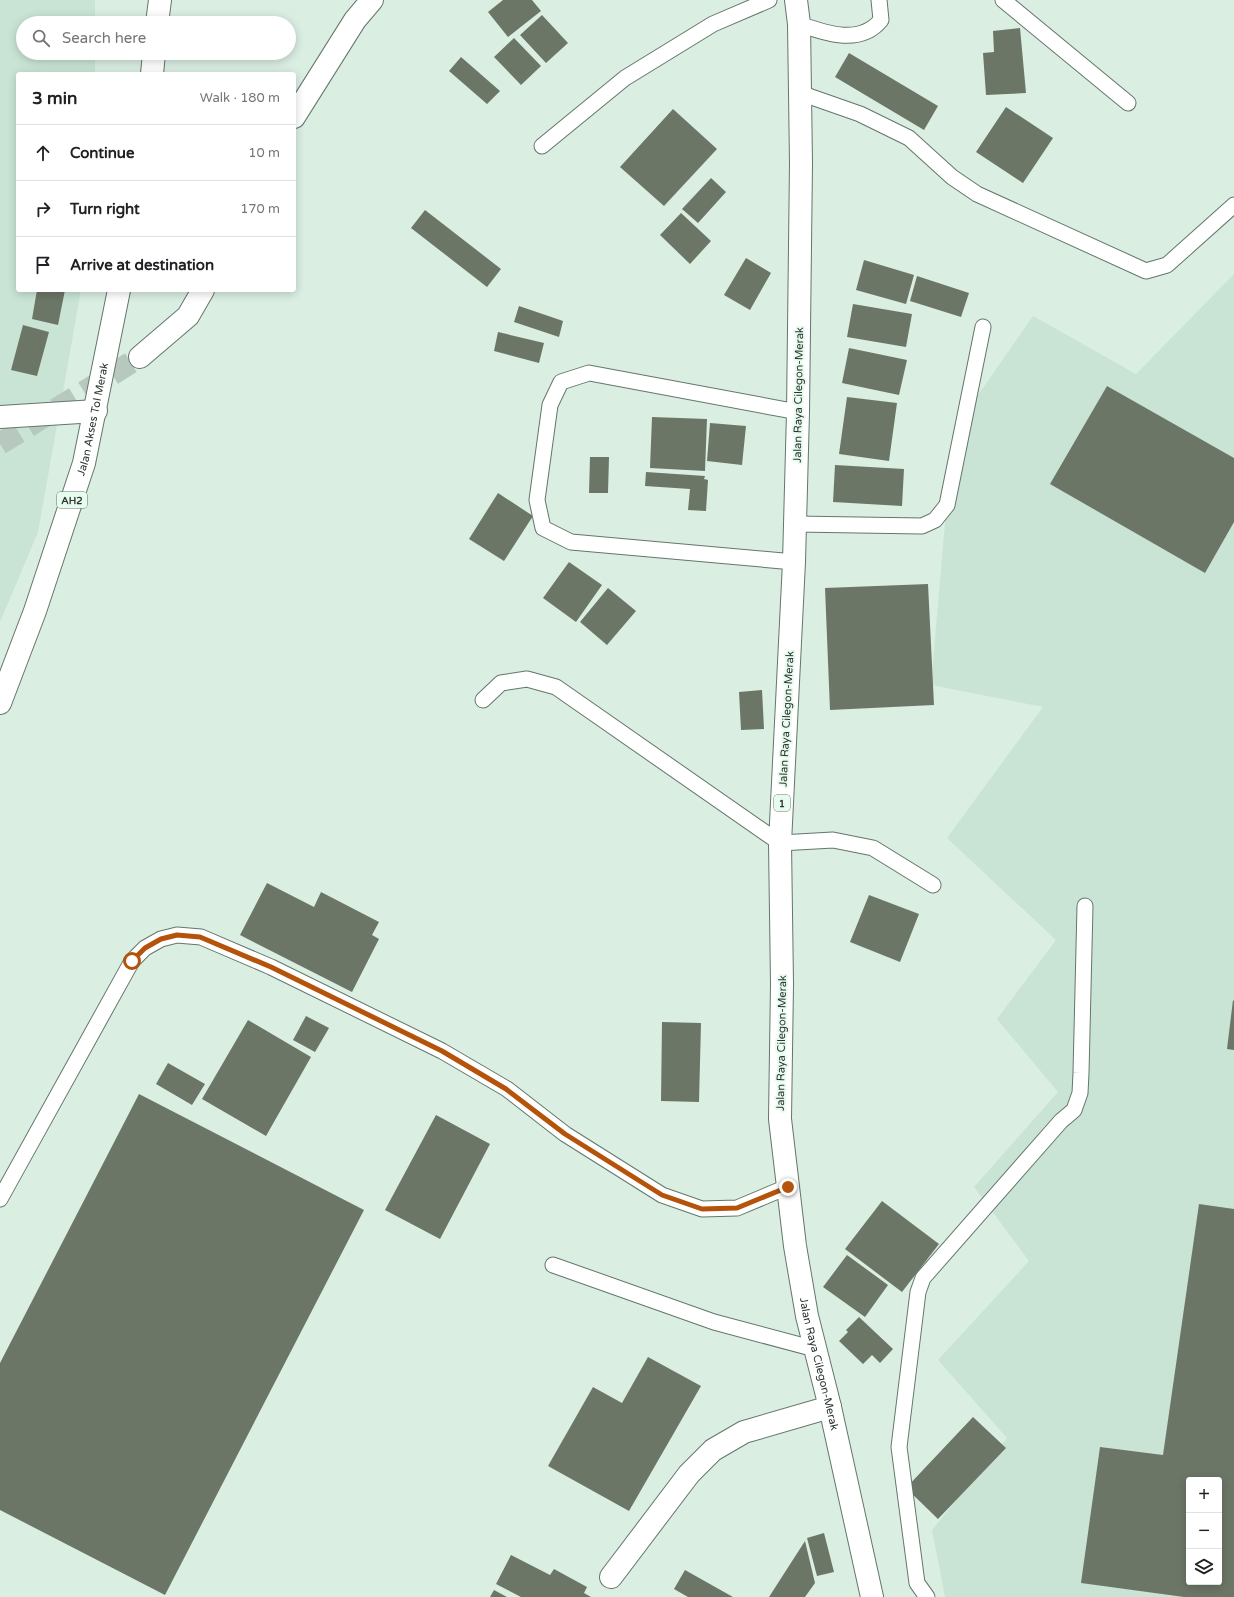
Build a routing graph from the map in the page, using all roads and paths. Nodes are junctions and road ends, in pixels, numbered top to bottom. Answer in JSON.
{"nodes":[{"id":1,"x":160,"y":0,"type":"edge"},
{"id":2,"x":372,"y":0,"type":"edge"},
{"id":3,"x":770,"y":0,"type":"edge"},
{"id":4,"x":796,"y":0,"type":"edge"},
{"id":5,"x":879,"y":0,"type":"edge"},
{"id":6,"x":1003,"y":0,"type":"edge"},
{"id":7,"x":158,"y":16,"type":"edge"},
{"id":8,"x":799,"y":24,"type":"junction"},
{"id":9,"x":153,"y":60,"type":"edge"},
{"id":10,"x":152,"y":72,"type":"edge"},
{"id":11,"x":800,"y":93,"type":"junction"},
{"id":12,"x":1128,"y":104,"type":"dead end"},
{"id":13,"x":296,"y":114,"type":"edge"},
{"id":14,"x":542,"y":146,"type":"dead end"},
{"id":15,"x":1234,"y":205,"type":"edge"},
{"id":16,"x":119,"y":292,"type":"edge"},
{"id":17,"x":202,"y":292,"type":"edge"},
{"id":18,"x":984,"y":327,"type":"dead end"},
{"id":19,"x":140,"y":357,"type":"tunnel mouth"},
{"id":20,"x":96,"y":412,"type":"junction"},
{"id":21,"x":798,"y":412,"type":"junction"},
{"id":22,"x":0,"y":418,"type":"edge"},
{"id":23,"x":795,"y":524,"type":"junction"},
{"id":24,"x":794,"y":562,"type":"junction"},
{"id":25,"x":483,"y":700,"type":"dead end"},
{"id":26,"x":0,"y":703,"type":"edge"},
{"id":27,"x":780,"y":843,"type":"junction"},
{"id":28,"x":933,"y":885,"type":"dead end"},
{"id":29,"x":1085,"y":906,"type":"dead end"},
{"id":30,"x":788,"y":1187,"type":"junction"},
{"id":31,"x":0,"y":1199,"type":"edge"},
{"id":32,"x":553,"y":1265,"type":"dead end"},
{"id":33,"x":815,"y":1349,"type":"junction"},
{"id":34,"x":830,"y":1407,"type":"junction"},
{"id":35,"x":611,"y":1577,"type":"dead end"},
{"id":36,"x":872,"y":1597,"type":"edge"},
{"id":37,"x":927,"y":1597,"type":"edge"}],
"edges":[{"from":1,"to":7,"type":"main road"},
{"from":2,"to":13,"type":"main road"},
{"from":3,"to":14,"type":"lane"},
{"from":4,"to":8,"type":"main road","name":"Jalan Raya Cilegon-Merak","number":"1"},
{"from":5,"to":8,"type":"lane"},
{"from":6,"to":12,"type":"lane"},
{"from":8,"to":11,"type":"main road","name":"Jalan Raya Cilegon-Merak","number":"1"},
{"from":9,"to":10,"type":"main road"},
{"from":11,"to":15,"type":"lane"},
{"from":11,"to":21,"type":"main road","name":"Jalan Raya Cilegon-Merak","number":"1"},
{"from":16,"to":20,"type":"main road","name":"Jalan Akses Tol Merak","number":"AH2"},
{"from":17,"to":19,"type":"main road"},
{"from":18,"to":23,"type":"lane"},
{"from":20,"to":22,"type":"main road"},
{"from":20,"to":26,"type":"main road","name":"Jalan Akses Tol Merak","number":"AH2"},
{"from":21,"to":23,"type":"main road","name":"Jalan Raya Cilegon-Merak","number":"1"},
{"from":21,"to":24,"type":"lane"},
{"from":23,"to":24,"type":"main road","name":"Jalan Raya Cilegon-Merak","number":"1"},
{"from":24,"to":27,"type":"main road","name":"Jalan Raya Cilegon-Merak","number":"1"},
{"from":25,"to":27,"type":"lane"},
{"from":27,"to":28,"type":"lane"},
{"from":27,"to":30,"type":"main road","name":"Jalan Raya Cilegon-Merak","number":"1"},
{"from":29,"to":37,"type":"lane"},
{"from":30,"to":31,"type":"lane"},
{"from":30,"to":33,"type":"main road","name":"Jalan Raya Cilegon-Merak","number":"1"},
{"from":32,"to":33,"type":"lane"},
{"from":33,"to":34,"type":"main road","name":"Jalan Raya Cilegon-Merak","number":"1"},
{"from":34,"to":35,"type":"main road"},
{"from":34,"to":36,"type":"main road","name":"Jalan Raya Cilegon-Merak","number":"1"}]}
